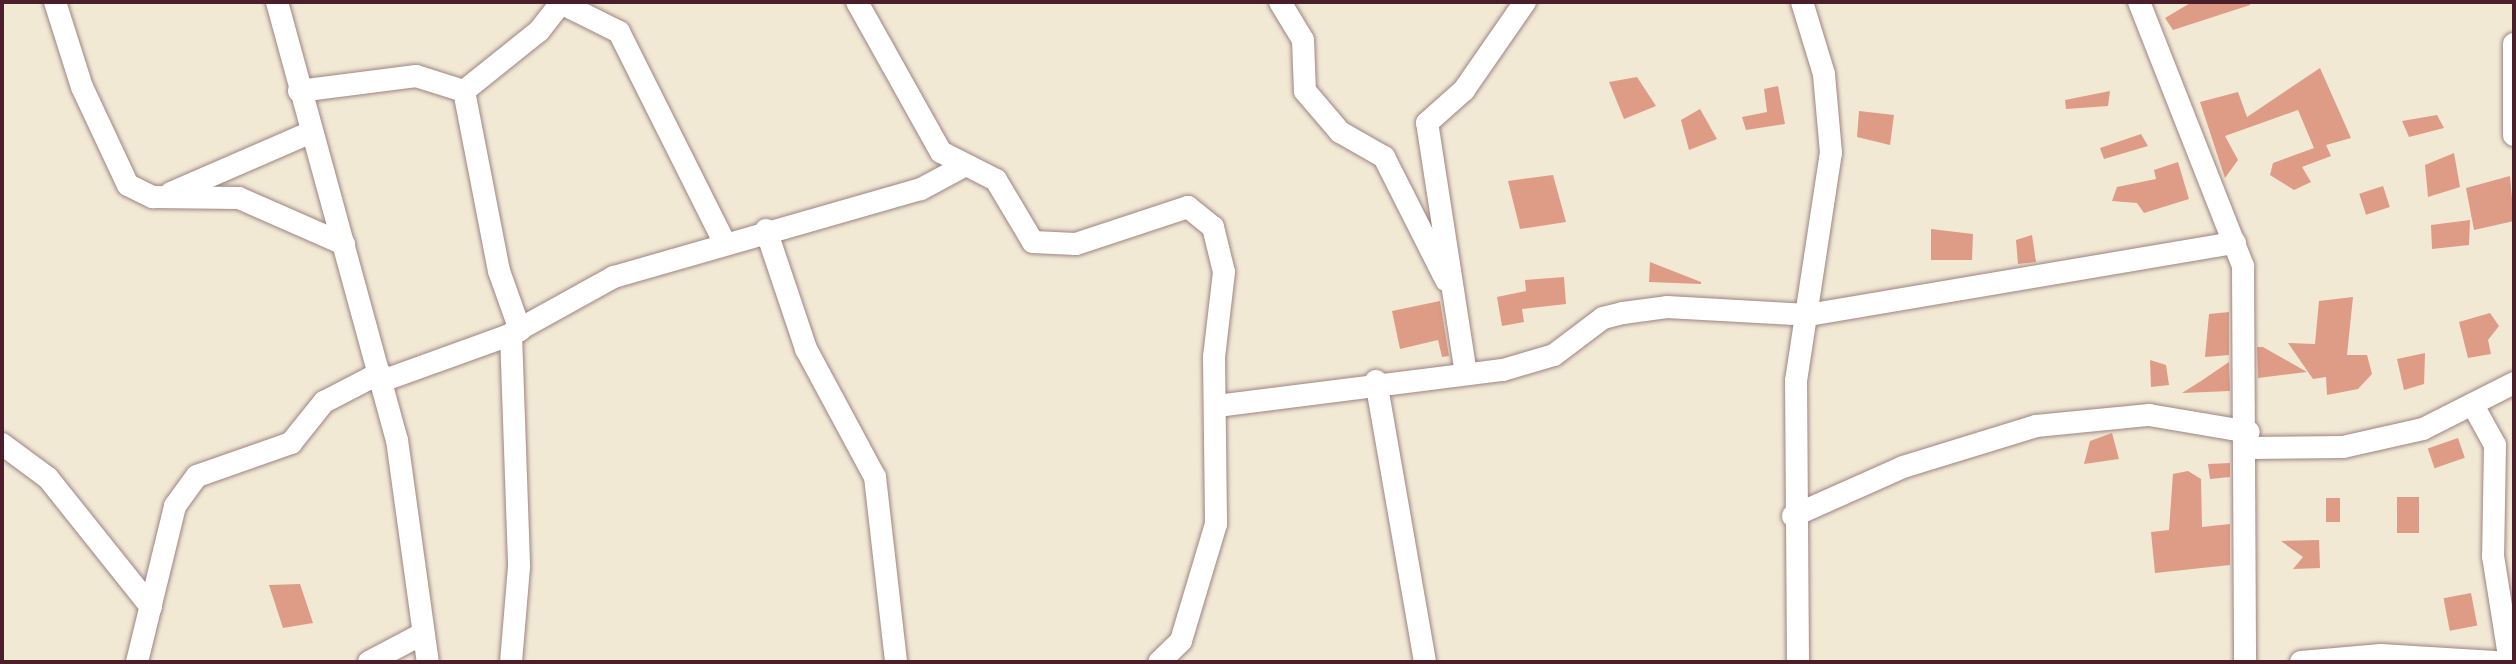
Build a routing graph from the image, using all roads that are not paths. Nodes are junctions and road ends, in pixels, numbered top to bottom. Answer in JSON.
{"nodes":[{"id":1,"x":55,"y":2,"type":"edge"},
{"id":2,"x":277,"y":2,"type":"edge"},
{"id":3,"x":857,"y":2,"type":"edge"},
{"id":4,"x":1280,"y":2,"type":"edge"},
{"id":5,"x":1525,"y":2,"type":"edge"},
{"id":6,"x":1802,"y":2,"type":"edge"},
{"id":7,"x":2139,"y":2,"type":"edge"},
{"id":8,"x":559,"y":3,"type":"edge"},
{"id":9,"x":2514,"y":44,"type":"edge"},
{"id":10,"x":2512,"y":69,"type":"edge"},
{"id":11,"x":299,"y":91,"type":"junction"},
{"id":12,"x":464,"y":91,"type":"junction"},
{"id":13,"x":309,"y":133,"type":"junction"},
{"id":14,"x":2514,"y":135,"type":"edge"},
{"id":15,"x":962,"y":167,"type":"junction"},
{"id":16,"x":163,"y":197,"type":"junction"},
{"id":17,"x":766,"y":230,"type":"junction"},
{"id":18,"x":2235,"y":243,"type":"junction"},
{"id":19,"x":344,"y":244,"type":"junction"},
{"id":20,"x":725,"y":244,"type":"junction"},
{"id":21,"x":1457,"y":307,"type":"junction"},
{"id":22,"x":1808,"y":315,"type":"junction"},
{"id":23,"x":515,"y":332,"type":"junction"},
{"id":24,"x":1466,"y":374,"type":"junction"},
{"id":25,"x":381,"y":377,"type":"junction"},
{"id":26,"x":1376,"y":381,"type":"junction"},
{"id":27,"x":2514,"y":383,"type":"edge"},
{"id":28,"x":1217,"y":406,"type":"junction"},
{"id":29,"x":2474,"y":407,"type":"junction"},
{"id":30,"x":2249,"y":440,"type":"junction"},
{"id":31,"x":2,"y":444,"type":"edge"},
{"id":32,"x":1793,"y":516,"type":"junction"},
{"id":33,"x":151,"y":607,"type":"junction"},
{"id":34,"x":422,"y":634,"type":"junction"},
{"id":35,"x":137,"y":662,"type":"edge"},
{"id":36,"x":369,"y":662,"type":"edge"},
{"id":37,"x":428,"y":662,"type":"edge"},
{"id":38,"x":511,"y":662,"type":"edge"},
{"id":39,"x":896,"y":662,"type":"edge"},
{"id":40,"x":1159,"y":662,"type":"edge"},
{"id":41,"x":1425,"y":662,"type":"edge"},
{"id":42,"x":1798,"y":662,"type":"edge"},
{"id":43,"x":2245,"y":662,"type":"edge"},
{"id":44,"x":2301,"y":662,"type":"edge"},
{"id":45,"x":2495,"y":662,"type":"edge"},
{"id":46,"x":2510,"y":662,"type":"edge"}],
"edges":[{"from":1,"to":16,"type":"street"},
{"from":2,"to":11,"type":"street"},
{"from":3,"to":15,"type":"street"},
{"from":4,"to":21,"type":"street"},
{"from":5,"to":21,"type":"street"},
{"from":6,"to":22,"type":"street"},
{"from":7,"to":18,"type":"street"},
{"from":8,"to":12,"type":"street"},
{"from":8,"to":20,"type":"street"},
{"from":9,"to":10,"type":"street"},
{"from":10,"to":14,"type":"street"},
{"from":11,"to":12,"type":"street"},
{"from":11,"to":13,"type":"street"},
{"from":12,"to":23,"type":"street"},
{"from":13,"to":16,"type":"street"},
{"from":13,"to":19,"type":"street"},
{"from":15,"to":17,"type":"street"},
{"from":15,"to":28,"type":"street"},
{"from":16,"to":19,"type":"street"},
{"from":17,"to":20,"type":"street"},
{"from":17,"to":39,"type":"street"},
{"from":18,"to":22,"type":"street"},
{"from":18,"to":30,"type":"street"},
{"from":19,"to":25,"type":"street"},
{"from":20,"to":23,"type":"street"},
{"from":21,"to":24,"type":"street"},
{"from":22,"to":24,"type":"street"},
{"from":22,"to":32,"type":"street"},
{"from":23,"to":25,"type":"street"},
{"from":23,"to":38,"type":"street"},
{"from":24,"to":26,"type":"street"},
{"from":25,"to":33,"type":"street"},
{"from":25,"to":34,"type":"street"},
{"from":26,"to":28,"type":"street"},
{"from":26,"to":41,"type":"street"},
{"from":27,"to":29,"type":"street"},
{"from":28,"to":40,"type":"street"},
{"from":29,"to":30,"type":"street"},
{"from":29,"to":46,"type":"street"},
{"from":30,"to":32,"type":"street"},
{"from":30,"to":43,"type":"street"},
{"from":31,"to":33,"type":"street"},
{"from":32,"to":42,"type":"street"},
{"from":33,"to":35,"type":"street"},
{"from":34,"to":36,"type":"street"},
{"from":34,"to":37,"type":"street"},
{"from":44,"to":45,"type":"street"}]}
